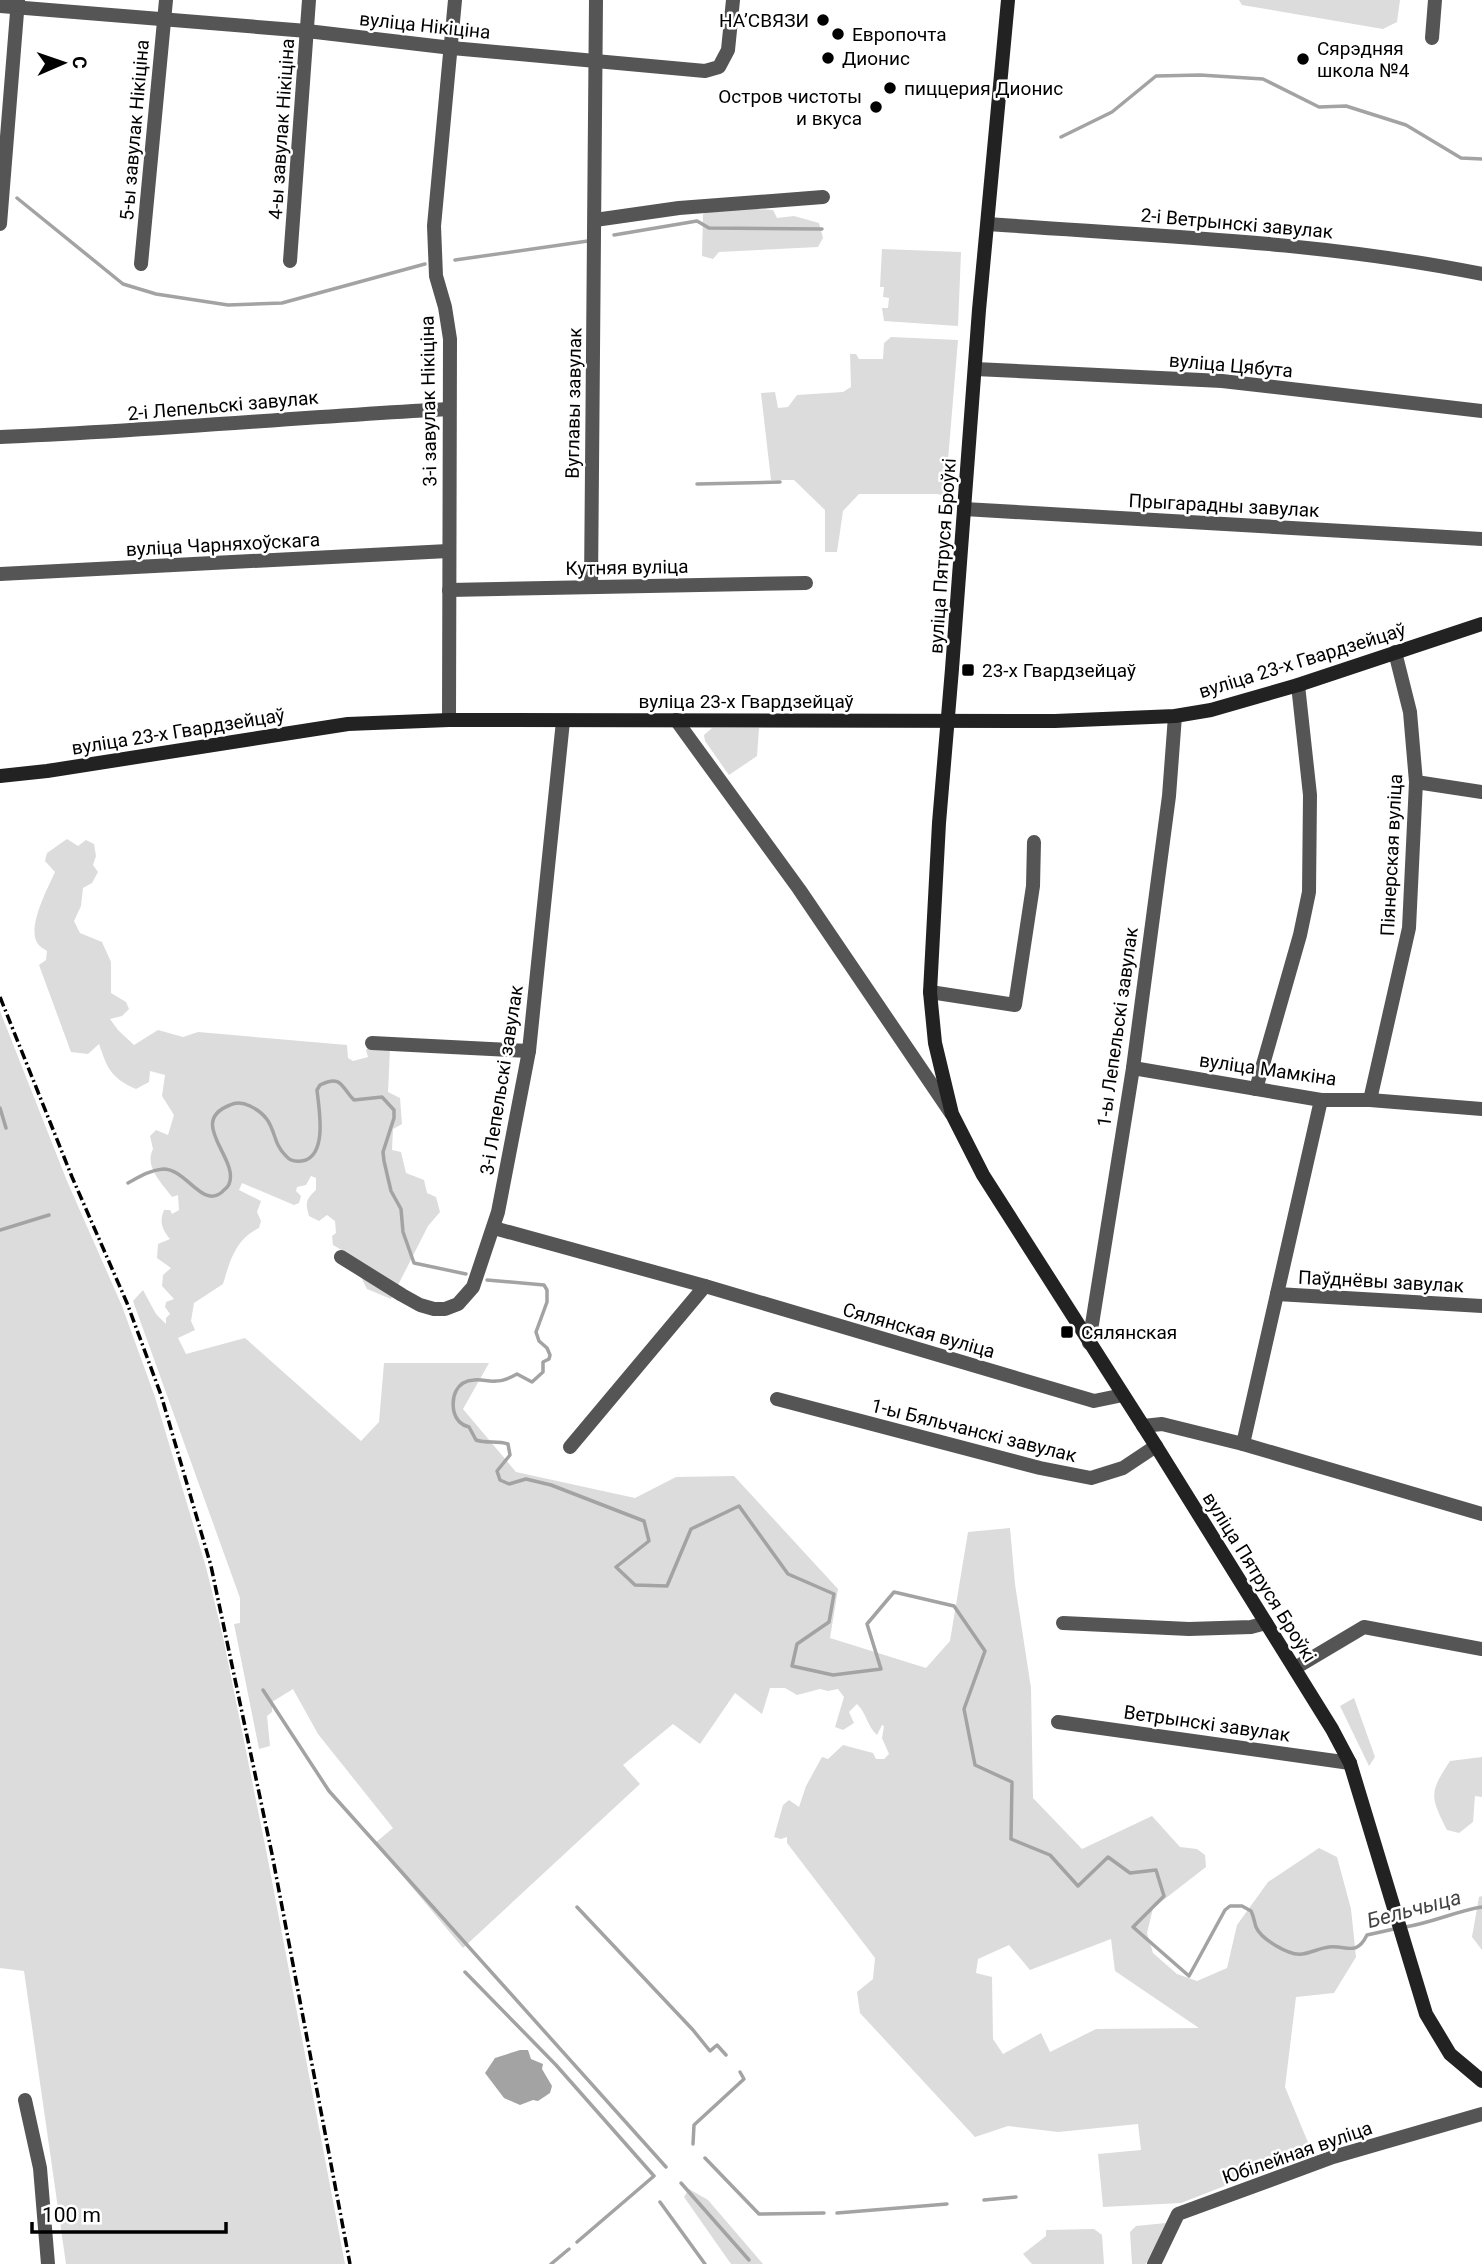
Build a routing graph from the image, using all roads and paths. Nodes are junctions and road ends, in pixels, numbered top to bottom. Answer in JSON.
{"nodes":[{"id":1,"x":166,"y":0,"type":"edge"},
{"id":2,"x":309,"y":0,"type":"edge"},
{"id":3,"x":455,"y":0,"type":"edge"},
{"id":4,"x":596,"y":0,"type":"edge"},
{"id":5,"x":733,"y":0,"type":"edge"},
{"id":6,"x":1008,"y":0,"type":"edge"},
{"id":7,"x":1435,"y":0,"type":"edge"},
{"id":8,"x":17,"y":3,"type":"edge"},
{"id":9,"x":0,"y":6,"type":"edge"},
{"id":10,"x":164,"y":20,"type":"junction"},
{"id":11,"x":307,"y":31,"type":"junction"},
{"id":12,"x":1432,"y":37,"type":"dead end"},
{"id":13,"x":452,"y":48,"type":"junction"},
{"id":14,"x":596,"y":60,"type":"junction"},
{"id":15,"x":822,"y":197,"type":"dead end"},
{"id":16,"x":595,"y":220,"type":"junction"},
{"id":17,"x":0,"y":224,"type":"edge"},
{"id":18,"x":988,"y":224,"type":"junction"},
{"id":19,"x":290,"y":261,"type":"dead end"},
{"id":20,"x":141,"y":264,"type":"dead end"},
{"id":21,"x":1482,"y":274,"type":"edge"},
{"id":22,"x":975,"y":369,"type":"junction"},
{"id":23,"x":449,"y":409,"type":"junction"},
{"id":24,"x":1482,"y":411,"type":"edge"},
{"id":25,"x":0,"y":437,"type":"edge"},
{"id":26,"x":964,"y":509,"type":"junction"},
{"id":27,"x":1482,"y":539,"type":"edge"},
{"id":28,"x":448,"y":551,"type":"junction"},
{"id":29,"x":0,"y":574,"type":"edge"},
{"id":30,"x":806,"y":583,"type":"dead end"},
{"id":31,"x":591,"y":586,"type":"junction"},
{"id":32,"x":449,"y":590,"type":"junction"},
{"id":33,"x":1482,"y":624,"type":"edge"},
{"id":34,"x":1395,"y":652,"type":"junction"},
{"id":35,"x":1298,"y":685,"type":"junction"},
{"id":36,"x":1175,"y":716,"type":"junction"},
{"id":37,"x":449,"y":720,"type":"junction"},
{"id":38,"x":676,"y":720,"type":"junction"},
{"id":39,"x":947,"y":720,"type":"junction"},
{"id":40,"x":563,"y":721,"type":"junction"},
{"id":41,"x":0,"y":776,"type":"edge"},
{"id":42,"x":1416,"y":782,"type":"junction"},
{"id":43,"x":1482,"y":792,"type":"edge"},
{"id":44,"x":1034,"y":842,"type":"dead end"},
{"id":45,"x":930,"y":992,"type":"junction"},
{"id":46,"x":372,"y":1043,"type":"dead end"},
{"id":47,"x":529,"y":1051,"type":"junction"},
{"id":48,"x":1133,"y":1068,"type":"junction"},
{"id":49,"x":1256,"y":1089,"type":"junction"},
{"id":50,"x":1321,"y":1100,"type":"junction"},
{"id":51,"x":1370,"y":1100,"type":"junction"},
{"id":52,"x":1482,"y":1109,"type":"edge"},
{"id":53,"x":952,"y":1114,"type":"junction"},
{"id":54,"x":494,"y":1227,"type":"junction"},
{"id":55,"x":341,"y":1257,"type":"dead end"},
{"id":56,"x":705,"y":1286,"type":"junction"},
{"id":57,"x":1278,"y":1294,"type":"junction"},
{"id":58,"x":1482,"y":1306,"type":"edge"},
{"id":59,"x":1089,"y":1343,"type":"junction"},
{"id":60,"x":1123,"y":1395,"type":"junction"},
{"id":61,"x":777,"y":1399,"type":"dead end"},
{"id":62,"x":1143,"y":1426,"type":"junction"},
{"id":63,"x":1243,"y":1444,"type":"junction"},
{"id":64,"x":1156,"y":1446,"type":"junction"},
{"id":65,"x":569,"y":1447,"type":"dead end"},
{"id":66,"x":1482,"y":1514,"type":"edge"},
{"id":67,"x":1063,"y":1623,"type":"dead end"},
{"id":68,"x":1266,"y":1623,"type":"junction"},
{"id":69,"x":1482,"y":1649,"type":"edge"},
{"id":70,"x":1295,"y":1668,"type":"junction"},
{"id":71,"x":1058,"y":1722,"type":"dead end"},
{"id":72,"x":1350,"y":1763,"type":"junction"},
{"id":73,"x":1482,"y":2081,"type":"edge"},
{"id":74,"x":25,"y":2101,"type":"dead end"},
{"id":75,"x":1482,"y":2114,"type":"edge"},
{"id":76,"x":48,"y":2264,"type":"edge"},
{"id":77,"x":1154,"y":2264,"type":"edge"}],
"edges":[{"from":1,"to":10,"type":"street","name":"5-ы завулак Нікіціна"},
{"from":2,"to":11,"type":"street","name":"4-ы завулак Нікіціна"},
{"from":3,"to":13,"type":"street","name":"3-і завулак Нікіціна"},
{"from":4,"to":14,"type":"street","name":"Вуглавы завулак"},
{"from":5,"to":14,"type":"street","name":"вуліца Нікіціна"},
{"from":6,"to":18,"type":"main road","name":"вуліца Пятруся Броўкі"},
{"from":7,"to":12,"type":"street"},
{"from":8,"to":9,"type":"street","name":"вуліца Нікіціна"},
{"from":8,"to":10,"type":"street","name":"вуліца Нікіціна"},
{"from":8,"to":17,"type":"street"},
{"from":10,"to":11,"type":"street","name":"вуліца Нікіціна"},
{"from":10,"to":20,"type":"street","name":"5-ы завулак Нікіціна"},
{"from":11,"to":13,"type":"street","name":"вуліца Нікіціна"},
{"from":11,"to":19,"type":"street","name":"4-ы завулак Нікіціна"},
{"from":13,"to":14,"type":"street","name":"вуліца Нікіціна"},
{"from":13,"to":23,"type":"street","name":"3-і завулак Нікіціна"},
{"from":14,"to":16,"type":"street","name":"Вуглавы завулак"},
{"from":15,"to":16,"type":"street"},
{"from":16,"to":31,"type":"street","name":"Вуглавы завулак"},
{"from":18,"to":21,"type":"street","name":"2-і Ветрынскі завулак"},
{"from":18,"to":22,"type":"main road","name":"вуліца Пятруся Броўкі"},
{"from":22,"to":24,"type":"street","name":"вуліца Цябута"},
{"from":22,"to":26,"type":"main road","name":"вуліца Пятруся Броўкі"},
{"from":23,"to":25,"type":"street","name":"2-і Лепельскі завулак"},
{"from":23,"to":28,"type":"street","name":"3-і завулак Нікіціна"},
{"from":26,"to":27,"type":"street","name":"Прыгарадны завулак"},
{"from":26,"to":39,"type":"main road","name":"вуліца Пятруся Броўкі"},
{"from":28,"to":29,"type":"street","name":"вуліца Чарняхоўскага"},
{"from":28,"to":32,"type":"street","name":"3-і завулак Нікіціна"},
{"from":30,"to":31,"type":"street","name":"Кутняя вуліца"},
{"from":31,"to":32,"type":"street","name":"Кутняя вуліца"},
{"from":32,"to":37,"type":"street","name":"3-і завулак Нікіціна"},
{"from":33,"to":34,"type":"main road","name":"вуліца 23-х Гвардзейцаў"},
{"from":34,"to":35,"type":"main road","name":"вуліца 23-х Гвардзейцаў"},
{"from":34,"to":42,"type":"street","name":"Піянерская вуліца"},
{"from":35,"to":36,"type":"main road","name":"вуліца 23-х Гвардзейцаў"},
{"from":35,"to":49,"type":"street"},
{"from":36,"to":39,"type":"main road","name":"вуліца 23-х Гвардзейцаў"},
{"from":36,"to":48,"type":"street","name":"1-ы Лепельскі завулак"},
{"from":37,"to":40,"type":"main road","name":"вуліца 23-х Гвардзейцаў"},
{"from":37,"to":41,"type":"main road","name":"вуліца 23-х Гвардзейцаў"},
{"from":38,"to":39,"type":"main road","name":"вуліца 23-х Гвардзейцаў"},
{"from":38,"to":40,"type":"main road","name":"вуліца 23-х Гвардзейцаў"},
{"from":38,"to":53,"type":"street","name":"вуліца Пятруся Броўкі"},
{"from":39,"to":45,"type":"main road","name":"вуліца Пятруся Броўкі"},
{"from":40,"to":47,"type":"street","name":"3-і Лепельскі завулак"},
{"from":42,"to":43,"type":"street"},
{"from":42,"to":51,"type":"street","name":"Піянерская вуліца"},
{"from":44,"to":45,"type":"street"},
{"from":45,"to":53,"type":"main road","name":"вуліца Пятруся Броўкі"},
{"from":46,"to":47,"type":"street"},
{"from":47,"to":54,"type":"street","name":"3-і Лепельскі завулак"},
{"from":48,"to":49,"type":"street","name":"вуліца Мамкіна"},
{"from":48,"to":59,"type":"street","name":"1-ы Лепельскі завулак"},
{"from":49,"to":50,"type":"street","name":"вуліца Мамкіна"},
{"from":50,"to":51,"type":"street","name":"вуліца Мамкіна"},
{"from":50,"to":57,"type":"street"},
{"from":51,"to":52,"type":"street","name":"вуліца Мамкіна"},
{"from":53,"to":59,"type":"main road","name":"вуліца Пятруся Броўкі"},
{"from":54,"to":55,"type":"street","name":"3-і Лепельскі завулак"},
{"from":54,"to":56,"type":"street","name":"Сялянская вуліца"},
{"from":56,"to":60,"type":"street","name":"Сялянская вуліца"},
{"from":56,"to":65,"type":"street"},
{"from":57,"to":58,"type":"street","name":"Паўднёвы завулак"},
{"from":57,"to":63,"type":"street"},
{"from":59,"to":60,"type":"main road","name":"вуліца Пятруся Броўкі"},
{"from":60,"to":62,"type":"main road","name":"вуліца Пятруся Броўкі"},
{"from":61,"to":64,"type":"street","name":"1-ы Бяльчанскі завулак"},
{"from":62,"to":63,"type":"street"},
{"from":62,"to":64,"type":"main road","name":"вуліца Пятруся Броўкі"},
{"from":63,"to":66,"type":"street"},
{"from":64,"to":68,"type":"main road","name":"вуліца Пятруся Броўкі"},
{"from":67,"to":68,"type":"street"},
{"from":68,"to":70,"type":"main road","name":"вуліца Пятруся Броўкі"},
{"from":69,"to":70,"type":"street"},
{"from":70,"to":72,"type":"main road","name":"вуліца Пятруся Броўкі"},
{"from":71,"to":72,"type":"street","name":"Ветрынскі завулак"},
{"from":72,"to":73,"type":"main road","name":"вуліца Пятруся Броўкі"},
{"from":74,"to":76,"type":"street"},
{"from":75,"to":77,"type":"street","name":"Юбілейная вуліца"}]}
